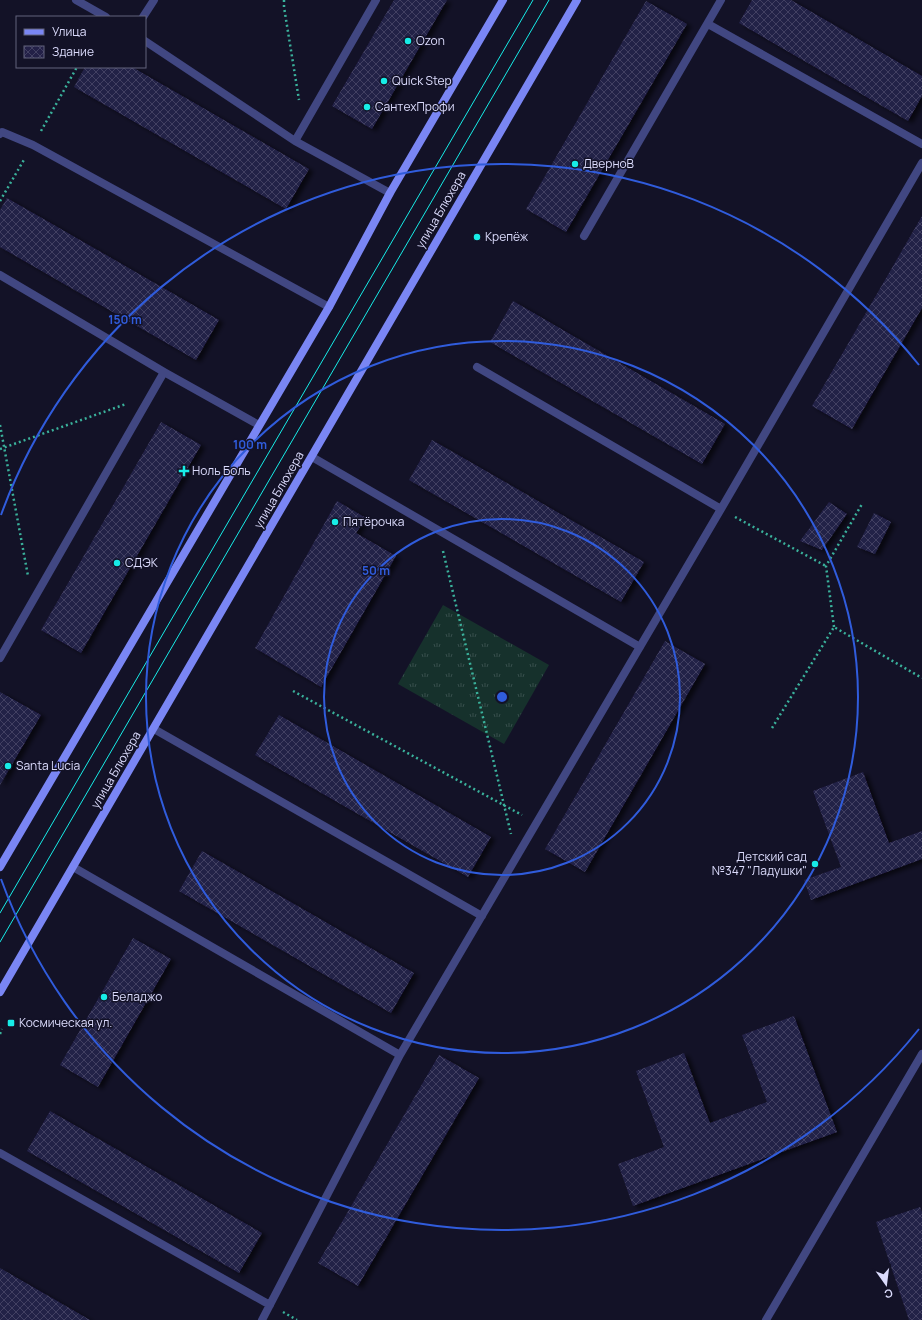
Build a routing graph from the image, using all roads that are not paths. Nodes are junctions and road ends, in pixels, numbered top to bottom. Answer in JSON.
{"nodes":[{"id":1,"x":76,"y":0,"type":"edge"},
{"id":2,"x":154,"y":0,"type":"edge"},
{"id":3,"x":376,"y":0,"type":"edge"},
{"id":4,"x":503,"y":0,"type":"edge"},
{"id":5,"x":577,"y":0,"type":"edge"},
{"id":6,"x":721,"y":0,"type":"edge"},
{"id":7,"x":104,"y":16,"type":"edge"},
{"id":8,"x":144,"y":16,"type":"edge"},
{"id":9,"x":708,"y":24,"type":"junction"},
{"id":10,"x":146,"y":42,"type":"edge"},
{"id":11,"x":0,"y":134,"type":"edge"},
{"id":12,"x":295,"y":141,"type":"junction"},
{"id":13,"x":922,"y":144,"type":"edge"},
{"id":14,"x":922,"y":163,"type":"edge"},
{"id":15,"x":390,"y":194,"type":"junction"},
{"id":16,"x":584,"y":236,"type":"dead end"},
{"id":17,"x":0,"y":275,"type":"edge"},
{"id":18,"x":329,"y":307,"type":"junction"},
{"id":19,"x":477,"y":366,"type":"dead end"},
{"id":20,"x":164,"y":372,"type":"junction"},
{"id":21,"x":259,"y":425,"type":"junction"},
{"id":22,"x":312,"y":457,"type":"junction"},
{"id":23,"x":721,"y":509,"type":"junction"},
{"id":24,"x":640,"y":647,"type":"junction"},
{"id":25,"x":0,"y":658,"type":"edge"},
{"id":26,"x":154,"y":729,"type":"junction"},
{"id":27,"x":0,"y":867,"type":"edge"},
{"id":28,"x":73,"y":867,"type":"junction"},
{"id":29,"x":482,"y":916,"type":"junction"},
{"id":30,"x":0,"y":992,"type":"edge"},
{"id":31,"x":922,"y":1054,"type":"edge"},
{"id":32,"x":400,"y":1055,"type":"junction"},
{"id":33,"x":0,"y":1153,"type":"edge"},
{"id":34,"x":270,"y":1305,"type":"junction"},
{"id":35,"x":262,"y":1320,"type":"edge"},
{"id":36,"x":766,"y":1320,"type":"edge"}],
"edges":[{"from":1,"to":7,"type":"lane"},
{"from":2,"to":8,"type":"lane"},
{"from":3,"to":12,"type":"lane"},
{"from":4,"to":15,"type":"street"},
{"from":5,"to":22,"type":"street","name":"улица Блюхера"},
{"from":6,"to":9,"type":"lane"},
{"from":9,"to":13,"type":"lane"},
{"from":9,"to":16,"type":"lane"},
{"from":10,"to":12,"type":"lane"},
{"from":11,"to":18,"type":"lane"},
{"from":12,"to":15,"type":"lane"},
{"from":14,"to":23,"type":"lane"},
{"from":15,"to":18,"type":"street"},
{"from":17,"to":20,"type":"lane"},
{"from":18,"to":21,"type":"street"},
{"from":19,"to":23,"type":"lane"},
{"from":20,"to":21,"type":"lane"},
{"from":20,"to":25,"type":"lane"},
{"from":21,"to":27,"type":"street"},
{"from":22,"to":24,"type":"lane"},
{"from":22,"to":26,"type":"street","name":"улица Блюхера"},
{"from":23,"to":24,"type":"lane"},
{"from":24,"to":29,"type":"lane"},
{"from":26,"to":28,"type":"street","name":"улица Блюхера"},
{"from":26,"to":29,"type":"lane"},
{"from":28,"to":30,"type":"street","name":"улица Блюхера"},
{"from":28,"to":32,"type":"lane"},
{"from":29,"to":32,"type":"lane"},
{"from":31,"to":36,"type":"lane"},
{"from":32,"to":34,"type":"lane"},
{"from":33,"to":34,"type":"lane"},
{"from":34,"to":35,"type":"lane"}]}
